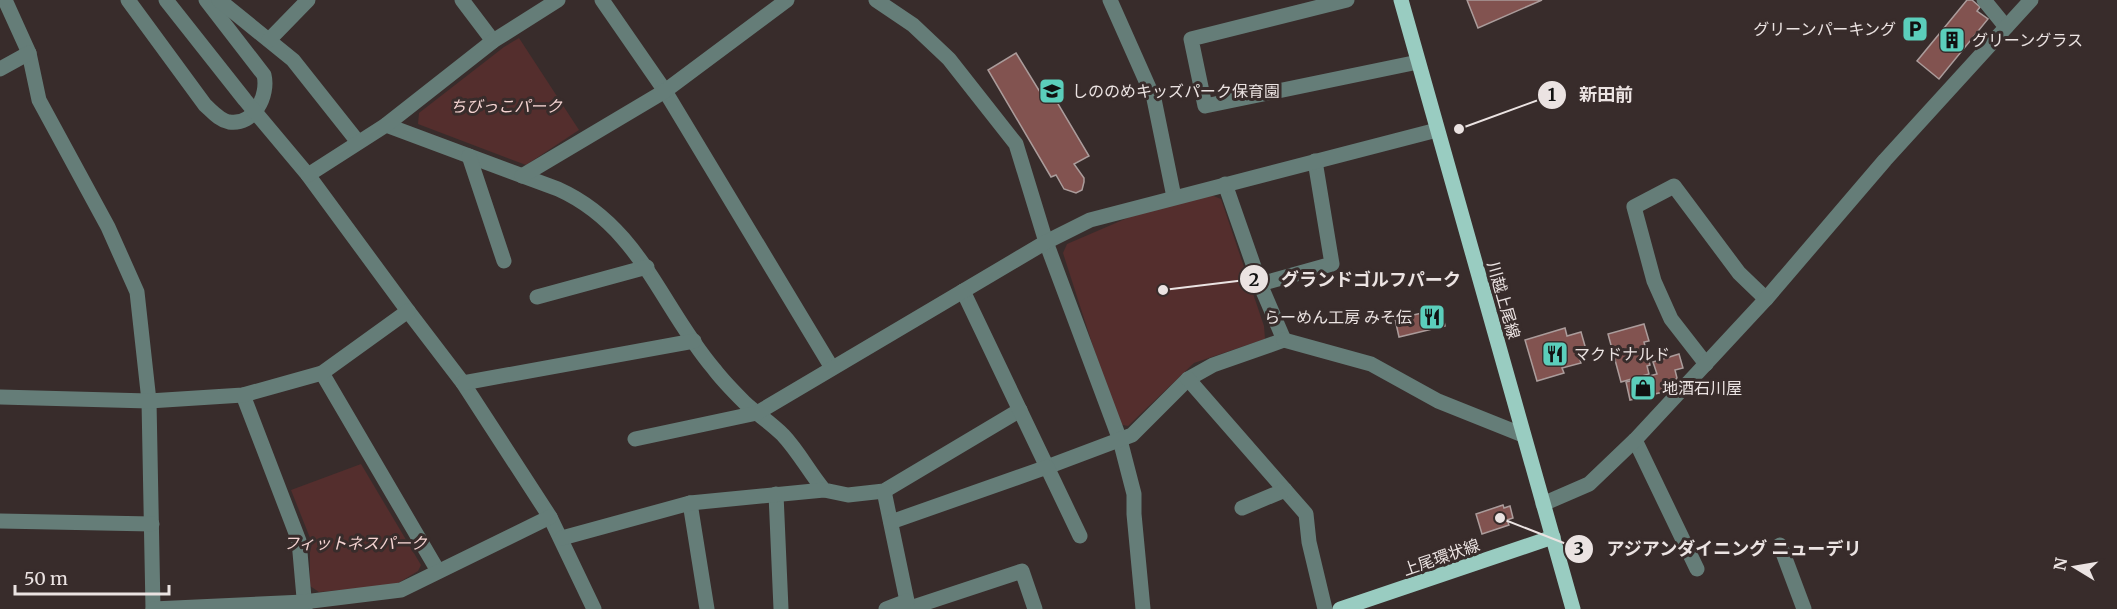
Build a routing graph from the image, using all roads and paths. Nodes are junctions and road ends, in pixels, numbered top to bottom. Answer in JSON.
{"nodes":[{"id":1,"x":5,"y":0,"type":"edge"},
{"id":2,"x":128,"y":0,"type":"edge"},
{"id":3,"x":166,"y":0,"type":"edge"},
{"id":4,"x":206,"y":0,"type":"edge"},
{"id":5,"x":219,"y":0,"type":"edge"},
{"id":6,"x":308,"y":0,"type":"edge"},
{"id":7,"x":462,"y":0,"type":"edge"},
{"id":8,"x":558,"y":0,"type":"edge"},
{"id":9,"x":602,"y":0,"type":"edge"},
{"id":10,"x":787,"y":0,"type":"edge"},
{"id":11,"x":876,"y":0,"type":"edge"},
{"id":12,"x":1110,"y":0,"type":"edge"},
{"id":13,"x":1347,"y":0,"type":"edge"},
{"id":14,"x":1401,"y":0,"type":"edge"},
{"id":15,"x":1984,"y":0,"type":"edge"},
{"id":16,"x":2031,"y":0,"type":"edge"},
{"id":17,"x":2006,"y":27,"type":"junction"},
{"id":18,"x":269,"y":40,"type":"junction"},
{"id":19,"x":493,"y":41,"type":"junction"},
{"id":20,"x":29,"y":53,"type":"junction"},
{"id":21,"x":1418,"y":62,"type":"junction"},
{"id":22,"x":0,"y":69,"type":"edge"},
{"id":23,"x":665,"y":91,"type":"junction"},
{"id":24,"x":256,"y":111,"type":"junction"},
{"id":25,"x":386,"y":124,"type":"junction"},
{"id":26,"x":1437,"y":130,"type":"junction"},
{"id":27,"x":358,"y":142,"type":"junction"},
{"id":28,"x":468,"y":156,"type":"junction"},
{"id":29,"x":1315,"y":161,"type":"junction"},
{"id":30,"x":308,"y":175,"type":"junction"},
{"id":31,"x":522,"y":176,"type":"junction"},
{"id":32,"x":1225,"y":184,"type":"junction"},
{"id":33,"x":1174,"y":197,"type":"junction"},
{"id":34,"x":1046,"y":242,"type":"junction"},
{"id":35,"x":504,"y":261,"type":"dead end"},
{"id":36,"x":647,"y":267,"type":"junction"},
{"id":37,"x":1260,"y":284,"type":"junction"},
{"id":38,"x":963,"y":291,"type":"junction"},
{"id":39,"x":537,"y":297,"type":"dead end"},
{"id":40,"x":1766,"y":299,"type":"junction"},
{"id":41,"x":408,"y":311,"type":"junction"},
{"id":42,"x":1284,"y":340,"type":"junction"},
{"id":43,"x":694,"y":341,"type":"junction"},
{"id":44,"x":1706,"y":364,"type":"junction"},
{"id":45,"x":832,"y":368,"type":"junction"},
{"id":46,"x":322,"y":373,"type":"junction"},
{"id":47,"x":1188,"y":379,"type":"junction"},
{"id":48,"x":463,"y":383,"type":"junction"},
{"id":49,"x":243,"y":395,"type":"junction"},
{"id":50,"x":0,"y":397,"type":"edge"},
{"id":51,"x":149,"y":401,"type":"junction"},
{"id":52,"x":1020,"y":410,"type":"junction"},
{"id":53,"x":757,"y":412,"type":"junction"},
{"id":54,"x":1523,"y":435,"type":"junction"},
{"id":55,"x":634,"y":439,"type":"dead end"},
{"id":56,"x":1120,"y":440,"type":"junction"},
{"id":57,"x":1635,"y":440,"type":"junction"},
{"id":58,"x":1047,"y":467,"type":"junction"},
{"id":59,"x":824,"y":490,"type":"junction"},
{"id":60,"x":1285,"y":490,"type":"junction"},
{"id":61,"x":884,"y":491,"type":"junction"},
{"id":62,"x":776,"y":494,"type":"junction"},
{"id":63,"x":690,"y":502,"type":"junction"},
{"id":64,"x":1543,"y":504,"type":"junction"},
{"id":65,"x":1242,"y":508,"type":"dead end"},
{"id":66,"x":550,"y":517,"type":"junction"},
{"id":67,"x":0,"y":520,"type":"edge"},
{"id":68,"x":891,"y":522,"type":"junction"},
{"id":69,"x":152,"y":524,"type":"junction"},
{"id":70,"x":1080,"y":537,"type":"dead end"},
{"id":71,"x":1553,"y":537,"type":"junction"},
{"id":72,"x":562,"y":538,"type":"junction"},
{"id":73,"x":1780,"y":545,"type":"dead end"},
{"id":74,"x":1697,"y":569,"type":"dead end"},
{"id":75,"x":438,"y":571,"type":"junction"},
{"id":76,"x":305,"y":605,"type":"edge"},
{"id":77,"x":1369,"y":605,"type":"edge"},
{"id":78,"x":909,"y":606,"type":"edge"},
{"id":79,"x":153,"y":609,"type":"edge"},
{"id":80,"x":594,"y":609,"type":"edge"},
{"id":81,"x":707,"y":609,"type":"edge"},
{"id":82,"x":781,"y":609,"type":"edge"},
{"id":83,"x":886,"y":609,"type":"edge"},
{"id":84,"x":1035,"y":609,"type":"edge"},
{"id":85,"x":1143,"y":609,"type":"edge"},
{"id":86,"x":1325,"y":609,"type":"edge"},
{"id":87,"x":1340,"y":609,"type":"edge"},
{"id":88,"x":1573,"y":609,"type":"edge"},
{"id":89,"x":1804,"y":609,"type":"edge"}],
"edges":[{"from":1,"to":20,"type":"street"},
{"from":2,"to":24,"type":"street"},
{"from":3,"to":24,"type":"street"},
{"from":4,"to":24,"type":"street"},
{"from":5,"to":18,"type":"street"},
{"from":6,"to":18,"type":"street"},
{"from":7,"to":19,"type":"street"},
{"from":8,"to":19,"type":"street"},
{"from":9,"to":23,"type":"street"},
{"from":10,"to":23,"type":"street"},
{"from":11,"to":34,"type":"street"},
{"from":12,"to":33,"type":"street"},
{"from":13,"to":21,"type":"street"},
{"from":14,"to":21,"type":"main road","name":"川越上尾線"},
{"from":15,"to":17,"type":"street"},
{"from":16,"to":17,"type":"street"},
{"from":17,"to":40,"type":"street"},
{"from":18,"to":27,"type":"street"},
{"from":19,"to":25,"type":"street"},
{"from":20,"to":22,"type":"street"},
{"from":20,"to":51,"type":"street"},
{"from":21,"to":26,"type":"main road","name":"川越上尾線"},
{"from":23,"to":31,"type":"street"},
{"from":23,"to":45,"type":"street"},
{"from":24,"to":30,"type":"street"},
{"from":25,"to":27,"type":"street"},
{"from":25,"to":28,"type":"street"},
{"from":26,"to":29,"type":"street"},
{"from":26,"to":54,"type":"main road","name":"川越上尾線"},
{"from":27,"to":30,"type":"street"},
{"from":28,"to":31,"type":"street"},
{"from":28,"to":35,"type":"street"},
{"from":29,"to":32,"type":"street"},
{"from":29,"to":37,"type":"street"},
{"from":30,"to":41,"type":"street"},
{"from":31,"to":36,"type":"street"},
{"from":32,"to":33,"type":"street"},
{"from":32,"to":37,"type":"street"},
{"from":33,"to":34,"type":"street"},
{"from":34,"to":38,"type":"street"},
{"from":34,"to":56,"type":"street"},
{"from":36,"to":39,"type":"street"},
{"from":36,"to":43,"type":"street"},
{"from":37,"to":42,"type":"street"},
{"from":38,"to":45,"type":"street"},
{"from":38,"to":52,"type":"street"},
{"from":40,"to":44,"type":"street"},
{"from":40,"to":44,"type":"street"},
{"from":41,"to":46,"type":"street"},
{"from":41,"to":48,"type":"street"},
{"from":42,"to":47,"type":"street"},
{"from":42,"to":54,"type":"street"},
{"from":43,"to":48,"type":"street"},
{"from":43,"to":53,"type":"street"},
{"from":44,"to":57,"type":"street"},
{"from":45,"to":53,"type":"street"},
{"from":46,"to":49,"type":"street"},
{"from":46,"to":75,"type":"street"},
{"from":47,"to":56,"type":"street"},
{"from":47,"to":60,"type":"street"},
{"from":48,"to":66,"type":"street"},
{"from":49,"to":51,"type":"street"},
{"from":49,"to":76,"type":"street"},
{"from":50,"to":51,"type":"street"},
{"from":51,"to":69,"type":"street"},
{"from":52,"to":58,"type":"street"},
{"from":52,"to":61,"type":"street"},
{"from":53,"to":55,"type":"street"},
{"from":53,"to":59,"type":"street"},
{"from":54,"to":64,"type":"main road","name":"川越上尾線"},
{"from":56,"to":58,"type":"street"},
{"from":56,"to":85,"type":"street"},
{"from":57,"to":64,"type":"street"},
{"from":57,"to":74,"type":"street"},
{"from":58,"to":68,"type":"street"},
{"from":58,"to":70,"type":"street"},
{"from":59,"to":61,"type":"street"},
{"from":59,"to":62,"type":"street"},
{"from":60,"to":65,"type":"street"},
{"from":60,"to":86,"type":"street"},
{"from":61,"to":68,"type":"street"},
{"from":62,"to":63,"type":"street"},
{"from":62,"to":82,"type":"street"},
{"from":63,"to":72,"type":"street"},
{"from":63,"to":81,"type":"street"},
{"from":64,"to":71,"type":"main road","name":"川越上尾線"},
{"from":66,"to":72,"type":"street"},
{"from":66,"to":75,"type":"street"},
{"from":67,"to":69,"type":"street"},
{"from":68,"to":78,"type":"street"},
{"from":69,"to":79,"type":"street"},
{"from":71,"to":77,"type":"main road","name":"上尾環状線"},
{"from":71,"to":88,"type":"main road","name":"川越上尾線"},
{"from":72,"to":80,"type":"street"},
{"from":73,"to":89,"type":"street"},
{"from":75,"to":76,"type":"street"},
{"from":76,"to":79,"type":"street"},
{"from":77,"to":87,"type":"main road","name":"上尾環状線"},
{"from":78,"to":83,"type":"street"},
{"from":78,"to":84,"type":"street"}]}
